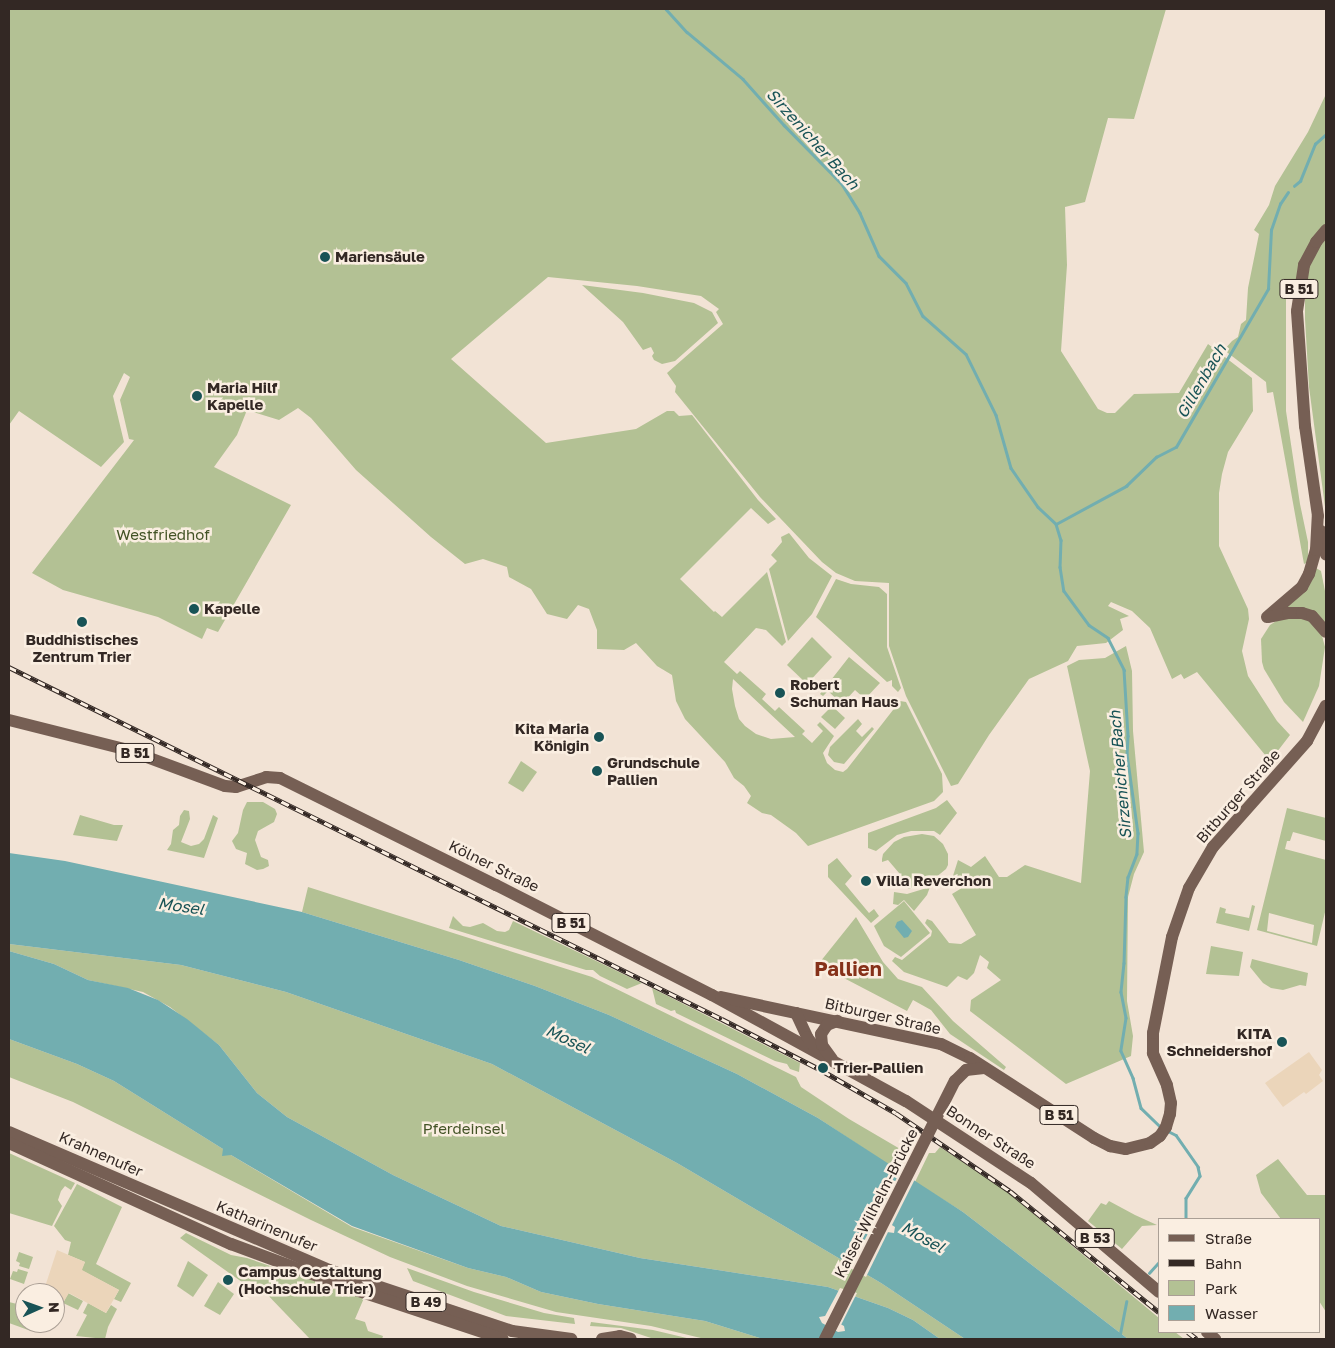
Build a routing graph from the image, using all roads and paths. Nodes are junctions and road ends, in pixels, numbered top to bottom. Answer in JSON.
{"nodes":[{"id":1,"x":1326,"y":230,"type":"edge"},
{"id":2,"x":1318,"y":516,"type":"junction"},
{"id":3,"x":1326,"y":554,"type":"edge"},
{"id":4,"x":1326,"y":632,"type":"edge"},
{"id":5,"x":1326,"y":706,"type":"edge"},
{"id":6,"x":1324,"y":716,"type":"edge"},
{"id":7,"x":9,"y":720,"type":"edge"},
{"id":8,"x":712,"y":995,"type":"junction"},
{"id":9,"x":796,"y":1013,"type":"junction"},
{"id":10,"x":837,"y":1022,"type":"junction"},
{"id":11,"x":787,"y":1037,"type":"junction"},
{"id":12,"x":954,"y":1050,"type":"junction"},
{"id":13,"x":822,"y":1054,"type":"junction"},
{"id":14,"x":834,"y":1061,"type":"junction"},
{"id":15,"x":984,"y":1068,"type":"junction"},
{"id":16,"x":955,"y":1082,"type":"junction"},
{"id":17,"x":9,"y":1132,"type":"edge"},
{"id":18,"x":9,"y":1143,"type":"edge"},
{"id":19,"x":180,"y":1207,"type":"joint"},
{"id":20,"x":170,"y":1216,"type":"joint"},
{"id":21,"x":1158,"y":1291,"type":"edge"},
{"id":22,"x":503,"y":1339,"type":"edge"},
{"id":23,"x":571,"y":1339,"type":"edge"},
{"id":24,"x":602,"y":1339,"type":"edge"},
{"id":25,"x":631,"y":1339,"type":"edge"},
{"id":26,"x":825,"y":1339,"type":"edge"}],
"edges":[{"from":1,"to":2,"type":"main road","number":"B 51"},
{"from":2,"to":3,"type":"main road","number":"B 51"},
{"from":2,"to":4,"type":"main road"},
{"from":5,"to":6,"type":"main road","name":"Bitburger Straße","number":"B 51"},
{"from":6,"to":15,"type":"main road","name":"Bitburger Straße","number":"B 51"},
{"from":7,"to":8,"type":"main road","name":"Kölner Straße","number":"B 51"},
{"from":8,"to":9,"type":"main road","name":"Bitburger Straße","number":"B 51"},
{"from":8,"to":11,"type":"main road","name":"Bonner Straße"},
{"from":9,"to":10,"type":"main road","name":"Bitburger Straße","number":"B 51"},
{"from":9,"to":11,"type":"main road"},
{"from":9,"to":13,"type":"main road"},
{"from":10,"to":12,"type":"main road","name":"Bitburger Straße","number":"B 51"},
{"from":10,"to":14,"type":"main road"},
{"from":11,"to":13,"type":"main road","name":"Bonner Straße","number":"B 53"},
{"from":12,"to":15,"type":"main road","name":"Bitburger Straße","number":"B 51"},
{"from":12,"to":16,"type":"main road","name":"Kaiser-Wilhelm-Brücke"},
{"from":13,"to":14,"type":"main road","name":"Bonner Straße","number":"B 53"},
{"from":14,"to":21,"type":"main road","name":"Bonner Straße","number":"B 53"},
{"from":15,"to":16,"type":"main road","name":"Kaiser-Wilhelm-Brücke"},
{"from":16,"to":26,"type":"main road","name":"Kaiser-Wilhelm-Brücke","bridge":true},
{"from":17,"to":19,"type":"main road","name":"Krahnenufer","number":"B 49"},
{"from":18,"to":20,"type":"main road","name":"Krahnenufer","number":"B 49"},
{"from":19,"to":23,"type":"main road","name":"Katharinenufer","number":"B 49"},
{"from":20,"to":22,"type":"main road","name":"Katharinenufer","number":"B 49"},
{"from":24,"to":25,"type":"main road"}]}
